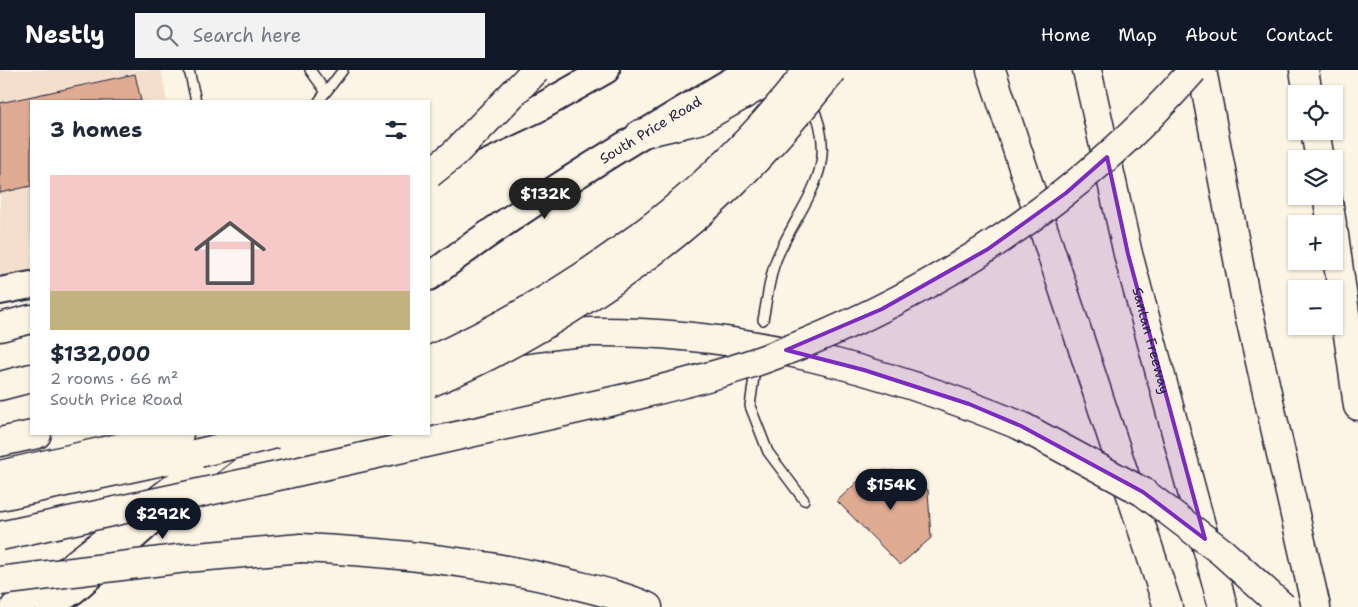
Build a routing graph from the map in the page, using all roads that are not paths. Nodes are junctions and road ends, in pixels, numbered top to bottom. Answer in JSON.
{"nodes":[{"id":1,"x":189,"y":70,"type":"edge"},
{"id":2,"x":310,"y":70,"type":"edge"},
{"id":3,"x":343,"y":70,"type":"edge"},
{"id":4,"x":536,"y":70,"type":"edge"},
{"id":5,"x":606,"y":70,"type":"edge"},
{"id":6,"x":750,"y":70,"type":"edge"},
{"id":7,"x":788,"y":70,"type":"edge"},
{"id":8,"x":796,"y":70,"type":"edge"},
{"id":9,"x":808,"y":70,"type":"edge"},
{"id":10,"x":833,"y":70,"type":"edge"},
{"id":11,"x":970,"y":70,"type":"edge"},
{"id":12,"x":991,"y":70,"type":"edge"},
{"id":13,"x":1087,"y":70,"type":"edge"},
{"id":14,"x":1193,"y":70,"type":"edge"},
{"id":15,"x":1202,"y":70,"type":"edge"},
{"id":16,"x":1304,"y":70,"type":"edge"},
{"id":17,"x":1306,"y":85,"type":"edge"},
{"id":18,"x":326,"y":92,"type":"junction"},
{"id":19,"x":196,"y":100,"type":"edge"},
{"id":20,"x":320,"y":100,"type":"edge"},
{"id":21,"x":1002,"y":103,"type":"junction"},
{"id":22,"x":640,"y":134,"type":"junction"},
{"id":23,"x":430,"y":159,"type":"edge"},
{"id":24,"x":430,"y":173,"type":"edge"},
{"id":25,"x":1339,"y":270,"type":"edge"},
{"id":26,"x":430,"y":276,"type":"edge"},
{"id":27,"x":30,"y":285,"type":"edge"},
{"id":28,"x":0,"y":291,"type":"edge"},
{"id":29,"x":30,"y":319,"type":"edge"},
{"id":30,"x":762,"y":320,"type":"dead end"},
{"id":31,"x":0,"y":327,"type":"edge"},
{"id":32,"x":430,"y":353,"type":"edge"},
{"id":33,"x":430,"y":361,"type":"edge"},
{"id":34,"x":755,"y":370,"type":"dead end"},
{"id":35,"x":30,"y":378,"type":"edge"},
{"id":36,"x":430,"y":383,"type":"edge"},
{"id":37,"x":0,"y":386,"type":"edge"},
{"id":38,"x":1358,"y":406,"type":"edge"},
{"id":39,"x":32,"y":435,"type":"edge"},
{"id":40,"x":175,"y":435,"type":"edge"},
{"id":41,"x":244,"y":435,"type":"edge"},
{"id":42,"x":244,"y":435,"type":"edge"},
{"id":43,"x":272,"y":435,"type":"edge"},
{"id":44,"x":0,"y":442,"type":"edge"},
{"id":45,"x":0,"y":475,"type":"edge"},
{"id":46,"x":0,"y":496,"type":"edge"},
{"id":47,"x":804,"y":500,"type":"dead end"},
{"id":48,"x":0,"y":536,"type":"edge"},
{"id":49,"x":0,"y":581,"type":"edge"},
{"id":50,"x":15,"y":607,"type":"edge"},
{"id":51,"x":48,"y":607,"type":"edge"},
{"id":52,"x":648,"y":607,"type":"edge"},
{"id":53,"x":1168,"y":607,"type":"edge"},
{"id":54,"x":1224,"y":607,"type":"edge"},
{"id":55,"x":1283,"y":607,"type":"edge"},
{"id":56,"x":1316,"y":607,"type":"edge"}],
"edges":[{"from":1,"to":19,"type":"lane"},
{"from":2,"to":18,"type":"lane"},
{"from":3,"to":18,"type":"lane"},
{"from":4,"to":24,"type":"highway","bridge":true},
{"from":5,"to":23,"type":"main road"},
{"from":6,"to":22,"type":"main road","name":"South Price Road"},
{"from":7,"to":22,"type":"highway"},
{"from":8,"to":30,"type":"lane"},
{"from":9,"to":33,"type":"highway","bridge":true},
{"from":10,"to":36,"type":"highway","bridge":true},
{"from":11,"to":21,"type":"highway"},
{"from":12,"to":21,"type":"highway"},
{"from":13,"to":54,"type":"highway","name":"Santan Freeway"},
{"from":14,"to":48,"type":"highway","bridge":true},
{"from":15,"to":56,"type":"highway"},
{"from":16,"to":17,"type":"highway"},
{"from":18,"to":20,"type":"lane"},
{"from":21,"to":53,"type":"highway"},
{"from":22,"to":26,"type":"main road","name":"South Price Road"},
{"from":25,"to":38,"type":"highway"},
{"from":27,"to":28,"type":"main road"},
{"from":29,"to":31,"type":"highway"},
{"from":32,"to":55,"type":"highway","bridge":true},
{"from":34,"to":47,"type":"lane"},
{"from":35,"to":37,"type":"highway"},
{"from":39,"to":44,"type":"highway"},
{"from":40,"to":45,"type":"highway"},
{"from":41,"to":50,"type":"highway"},
{"from":42,"to":51,"type":"main road"},
{"from":43,"to":46,"type":"highway","bridge":true},
{"from":49,"to":52,"type":"highway","bridge":true}]}
